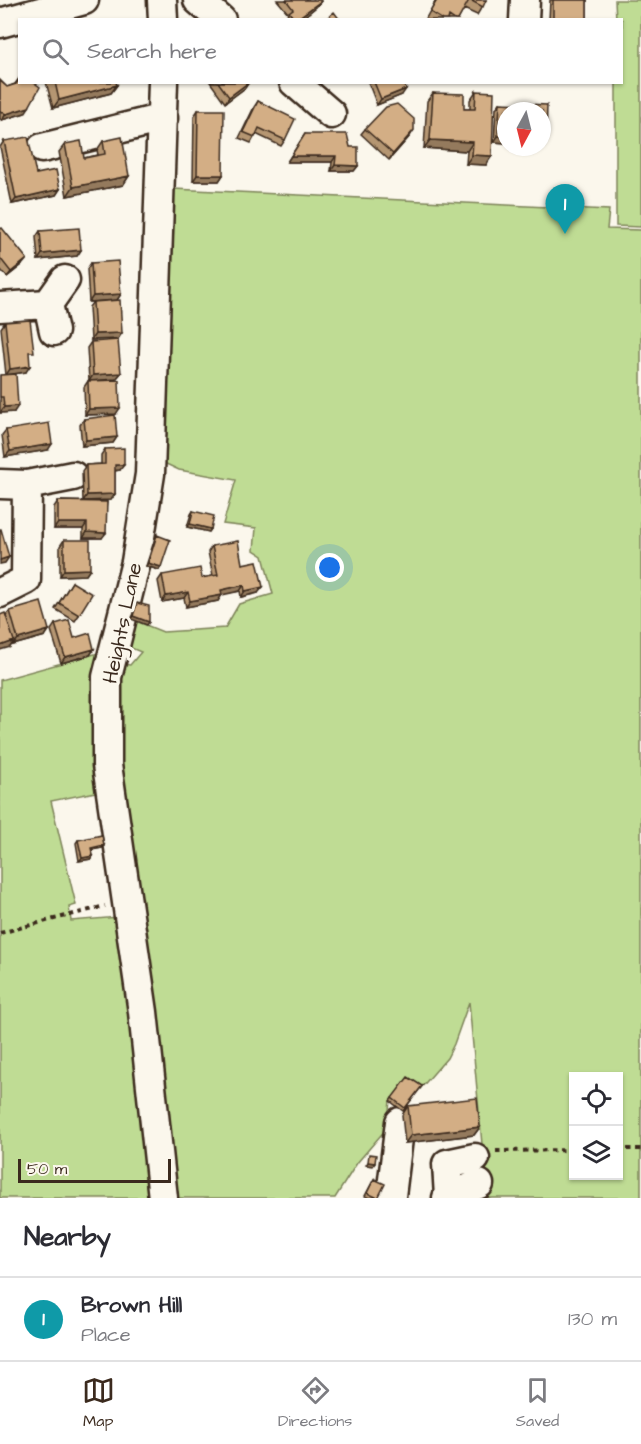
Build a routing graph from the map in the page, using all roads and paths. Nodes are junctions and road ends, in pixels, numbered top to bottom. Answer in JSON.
{"nodes":[{"id":1,"x":84,"y":0,"type":"edge"},
{"id":2,"x":162,"y":0,"type":"edge"},
{"id":3,"x":198,"y":0,"type":"edge"},
{"id":4,"x":525,"y":0,"type":"edge"},
{"id":5,"x":18,"y":18,"type":"edge"},
{"id":6,"x":18,"y":18,"type":"edge"},
{"id":7,"x":163,"y":18,"type":"edge"},
{"id":8,"x":219,"y":18,"type":"edge"},
{"id":9,"x":524,"y":18,"type":"edge"},
{"id":10,"x":0,"y":23,"type":"edge"},
{"id":11,"x":163,"y":84,"type":"edge"},
{"id":12,"x":296,"y":84,"type":"edge"},
{"id":13,"x":331,"y":114,"type":"dead end"},
{"id":14,"x":163,"y":118,"type":"junction"},
{"id":15,"x":42,"y":148,"type":"dead end"},
{"id":16,"x":65,"y":280,"type":"dead end"},
{"id":17,"x":48,"y":303,"type":"junction"},
{"id":18,"x":0,"y":307,"type":"edge"},
{"id":19,"x":54,"y":331,"type":"dead end"},
{"id":20,"x":73,"y":476,"type":"dead end"},
{"id":21,"x":14,"y":485,"type":"edge"},
{"id":22,"x":0,"y":593,"type":"edge"},
{"id":23,"x":126,"y":900,"type":"junction"},
{"id":24,"x":0,"y":933,"type":"edge"},
{"id":25,"x":400,"y":1122,"type":"dead end"},
{"id":26,"x":623,"y":1149,"type":"edge"},
{"id":27,"x":641,"y":1149,"type":"edge"},
{"id":28,"x":569,"y":1151,"type":"edge"},
{"id":29,"x":483,"y":1164,"type":"joint"},
{"id":30,"x":392,"y":1197,"type":"edge"},
{"id":31,"x":163,"y":1198,"type":"edge"},
{"id":32,"x":448,"y":1198,"type":"edge"}],
"edges":[{"from":1,"to":5,"type":"street"},
{"from":2,"to":7,"type":"street"},
{"from":3,"to":8,"type":"street"},
{"from":4,"to":9,"type":"street"},
{"from":6,"to":10,"type":"street"},
{"from":11,"to":14,"type":"street","name":"Heights Lane"},
{"from":12,"to":13,"type":"street"},
{"from":14,"to":15,"type":"street"},
{"from":14,"to":23,"type":"street","name":"Heights Lane"},
{"from":16,"to":17,"type":"street"},
{"from":17,"to":18,"type":"street"},
{"from":17,"to":19,"type":"street"},
{"from":20,"to":21,"type":"street"},
{"from":21,"to":22,"type":"street"},
{"from":23,"to":24,"type":"path"},
{"from":23,"to":31,"type":"street","name":"Heights Lane"},
{"from":25,"to":30,"type":"street"},
{"from":26,"to":27,"type":"path"},
{"from":28,"to":29,"type":"path"},
{"from":29,"to":32,"type":"street"}]}
